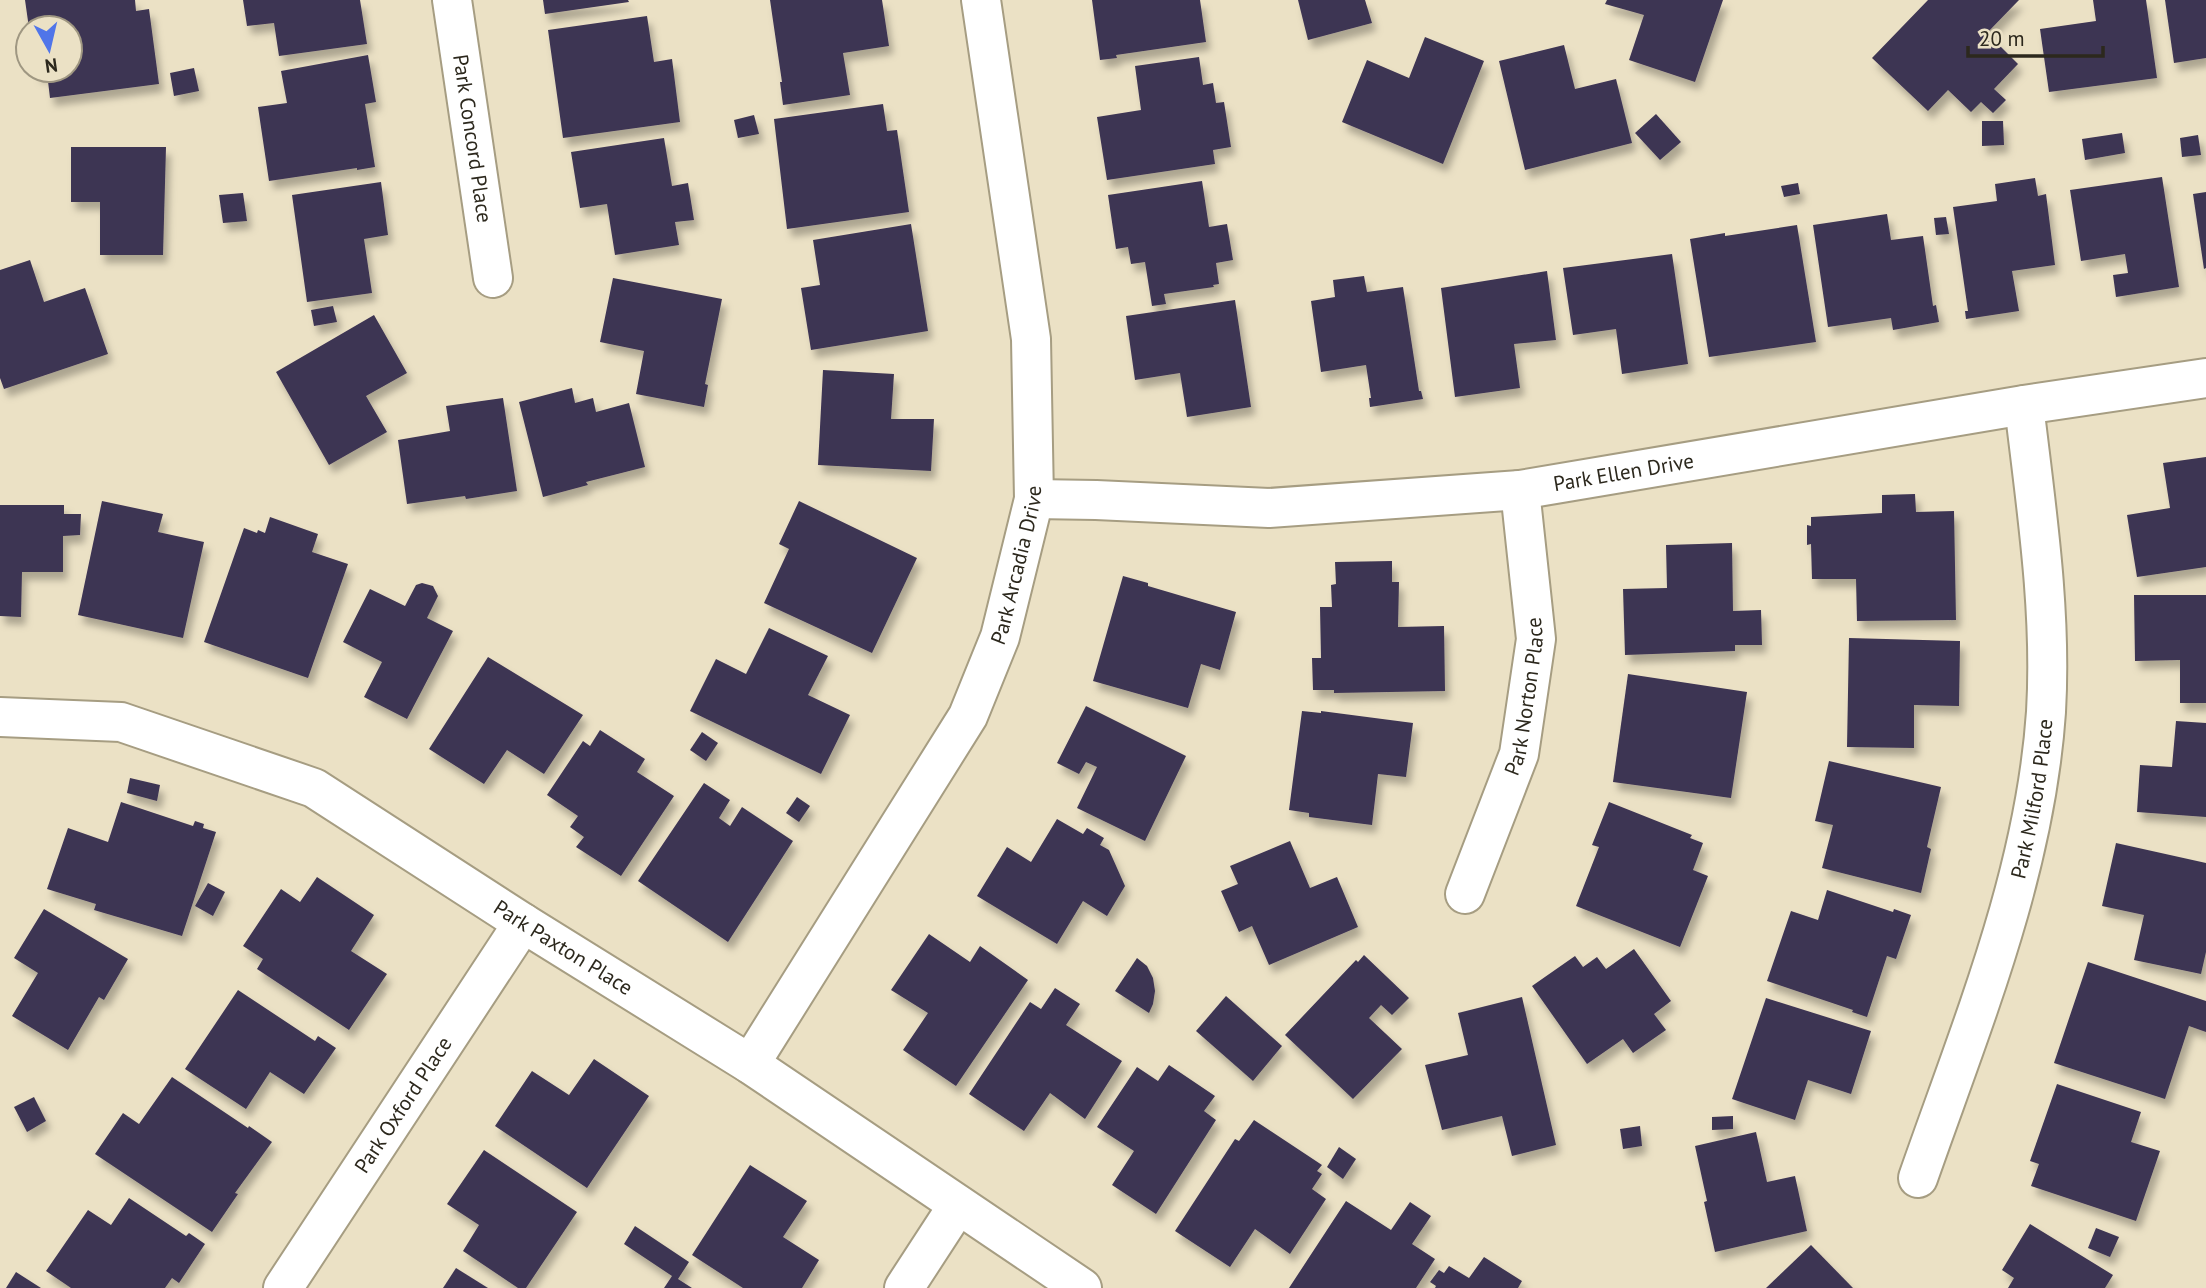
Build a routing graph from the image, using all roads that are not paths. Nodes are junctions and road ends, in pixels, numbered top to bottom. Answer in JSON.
{"nodes":[{"id":1,"x":452,"y":0,"type":"edge"},
{"id":2,"x":981,"y":0,"type":"edge"},
{"id":3,"x":494,"y":278,"type":"dead end"},
{"id":4,"x":2206,"y":378,"type":"edge"},
{"id":5,"x":2024,"y":405,"type":"junction"},
{"id":6,"x":1520,"y":491,"type":"junction"},
{"id":7,"x":1034,"y":499,"type":"junction"},
{"id":8,"x":0,"y":717,"type":"edge"},
{"id":9,"x":1465,"y":894,"type":"dead end"},
{"id":10,"x":523,"y":923,"type":"junction"},
{"id":11,"x":750,"y":1064,"type":"junction"},
{"id":12,"x":1918,"y":1178,"type":"dead end"},
{"id":13,"x":958,"y":1205,"type":"junction"},
{"id":14,"x":283,"y":1288,"type":"edge"},
{"id":15,"x":904,"y":1288,"type":"edge"},
{"id":16,"x":1082,"y":1288,"type":"edge"}],
"edges":[{"from":1,"to":3,"type":"street","name":"Park Concord Place"},
{"from":2,"to":7,"type":"street","name":"Park Arcadia Drive"},
{"from":4,"to":5,"type":"street","name":"Park Ellen Drive"},
{"from":5,"to":6,"type":"street","name":"Park Ellen Drive"},
{"from":5,"to":12,"type":"street","name":"Park Milford Place"},
{"from":6,"to":7,"type":"street","name":"Park Ellen Drive"},
{"from":6,"to":9,"type":"street","name":"Park Norton Place"},
{"from":7,"to":11,"type":"street","name":"Park Arcadia Drive"},
{"from":8,"to":10,"type":"street","name":"Park Paxton Place"},
{"from":10,"to":11,"type":"street","name":"Park Paxton Place"},
{"from":10,"to":14,"type":"street","name":"Park Oxford Place"},
{"from":11,"to":13,"type":"street","name":"Park Paxton Place"},
{"from":13,"to":15,"type":"street"},
{"from":13,"to":16,"type":"street","name":"Park Paxton Place"}]}
